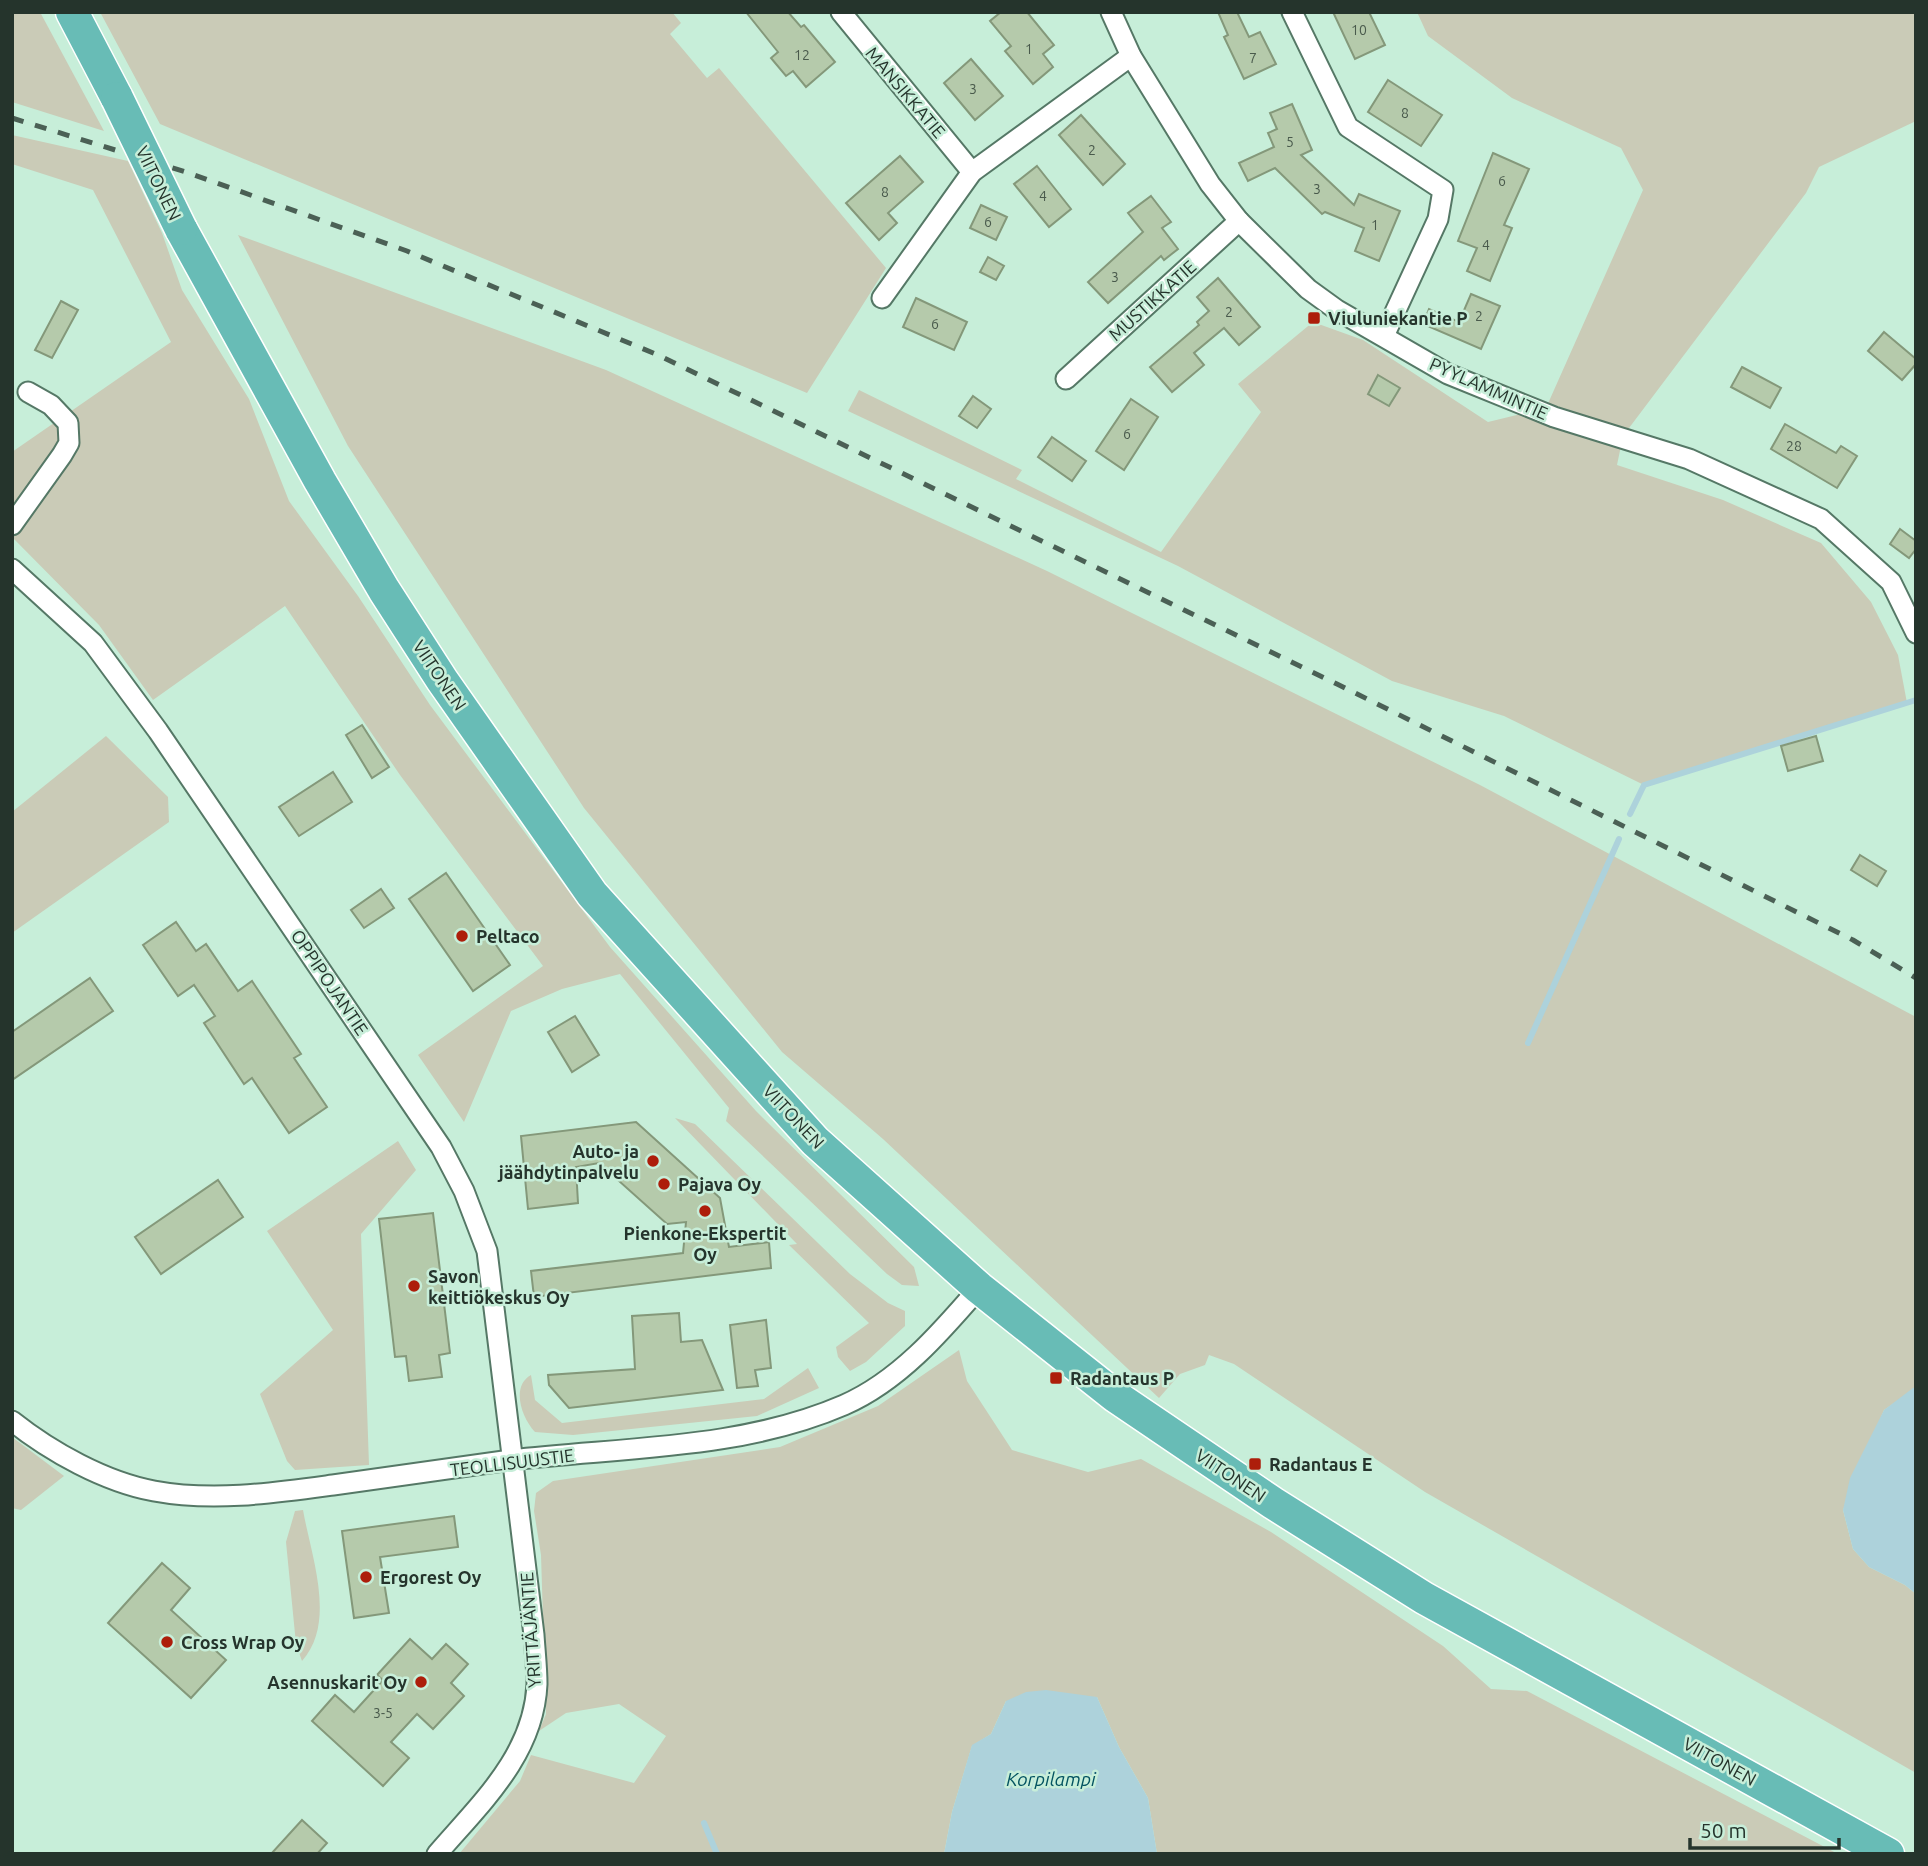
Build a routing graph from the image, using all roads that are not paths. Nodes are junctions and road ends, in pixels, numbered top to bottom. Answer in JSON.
{"nodes":[{"id":1,"x":72,"y":12,"type":"edge"},
{"id":2,"x":841,"y":12,"type":"edge"},
{"id":3,"x":1111,"y":12,"type":"edge"},
{"id":4,"x":1292,"y":12,"type":"edge"},
{"id":5,"x":1130,"y":56,"type":"junction"},
{"id":6,"x":972,"y":172,"type":"junction"},
{"id":7,"x":1239,"y":221,"type":"junction"},
{"id":8,"x":882,"y":298,"type":"dead end"},
{"id":9,"x":1384,"y":336,"type":"junction"},
{"id":10,"x":1066,"y":379,"type":"dead end"},
{"id":11,"x":28,"y":392,"type":"dead end"},
{"id":12,"x":12,"y":525,"type":"edge"},
{"id":13,"x":12,"y":569,"type":"edge"},
{"id":14,"x":1916,"y":633,"type":"edge"},
{"id":15,"x":979,"y":1288,"type":"junction"},
{"id":16,"x":12,"y":1421,"type":"edge"},
{"id":17,"x":512,"y":1460,"type":"junction"},
{"id":18,"x":437,"y":1854,"type":"edge"},
{"id":19,"x":1888,"y":1854,"type":"edge"}],
"edges":[{"from":1,"to":15,"type":"highway","name":"VIITONEN","bridge":true},
{"from":2,"to":6,"type":"street","name":"MANSIKKATIE"},
{"from":3,"to":5,"type":"street","name":"PYYLAMMINTIE"},
{"from":4,"to":9,"type":"street"},
{"from":5,"to":6,"type":"street"},
{"from":5,"to":7,"type":"street","name":"PYYLAMMINTIE"},
{"from":6,"to":8,"type":"street"},
{"from":7,"to":9,"type":"street","name":"PYYLAMMINTIE"},
{"from":7,"to":10,"type":"street","name":"MUSTIKKATIE"},
{"from":9,"to":14,"type":"street","name":"PYYLAMMINTIE"},
{"from":11,"to":12,"type":"street"},
{"from":13,"to":17,"type":"street","name":"OPPIPOJANTIE"},
{"from":15,"to":17,"type":"street","name":"TEOLLISUUSTIE"},
{"from":15,"to":19,"type":"highway","name":"VIITONEN"},
{"from":16,"to":17,"type":"street","name":"TEOLLISUUSTIE"},
{"from":17,"to":18,"type":"street","name":"YRITTÄJÄNTIE"}]}
